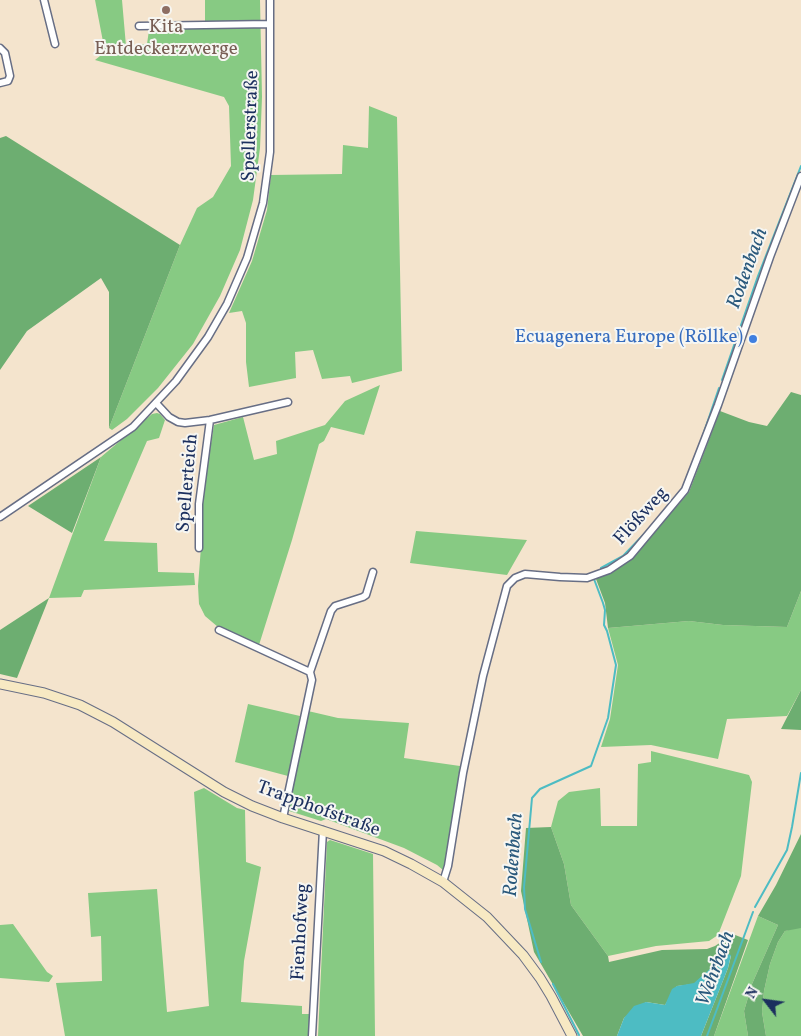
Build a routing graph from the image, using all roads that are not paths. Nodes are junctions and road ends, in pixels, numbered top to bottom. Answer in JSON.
{"nodes":[{"id":1,"x":44,"y":0,"type":"edge"},
{"id":2,"x":270,"y":0,"type":"edge"},
{"id":3,"x":270,"y":24,"type":"junction"},
{"id":4,"x":139,"y":26,"type":"dead end"},
{"id":5,"x":55,"y":44,"type":"dead end"},
{"id":6,"x":0,"y":48,"type":"edge"},
{"id":7,"x":0,"y":83,"type":"edge"},
{"id":8,"x":801,"y":176,"type":"edge"},
{"id":9,"x":288,"y":402,"type":"dead end"},
{"id":10,"x":156,"y":403,"type":"junction"},
{"id":11,"x":210,"y":420,"type":"junction"},
{"id":12,"x":0,"y":517,"type":"edge"},
{"id":13,"x":199,"y":548,"type":"dead end"},
{"id":14,"x":373,"y":572,"type":"dead end"},
{"id":15,"x":219,"y":630,"type":"dead end"},
{"id":16,"x":310,"y":672,"type":"junction"},
{"id":17,"x":0,"y":684,"type":"edge"},
{"id":18,"x":283,"y":818,"type":"junction"},
{"id":19,"x":323,"y":830,"type":"junction"},
{"id":20,"x":443,"y":882,"type":"junction"},
{"id":21,"x":312,"y":1036,"type":"edge"},
{"id":22,"x":572,"y":1036,"type":"edge"}],
"edges":[{"from":1,"to":5,"type":"street"},
{"from":2,"to":3,"type":"street","name":"Spellerstraße"},
{"from":3,"to":4,"type":"street"},
{"from":3,"to":10,"type":"street","name":"Spellerstraße"},
{"from":6,"to":7,"type":"street"},
{"from":8,"to":20,"type":"street","name":"Flößweg"},
{"from":9,"to":11,"type":"street"},
{"from":10,"to":11,"type":"street"},
{"from":10,"to":12,"type":"street","name":"Spellerstraße"},
{"from":11,"to":13,"type":"street","name":"Spellerteich"},
{"from":14,"to":16,"type":"street"},
{"from":15,"to":16,"type":"street"},
{"from":16,"to":18,"type":"street"},
{"from":17,"to":18,"type":"street","name":"Trapphofstraße"},
{"from":18,"to":19,"type":"street","name":"Trapphofstraße"},
{"from":19,"to":20,"type":"street","name":"Trapphofstraße"},
{"from":19,"to":21,"type":"street","name":"Fienhofweg"},
{"from":20,"to":22,"type":"street","name":"Trapphofstraße"}]}
